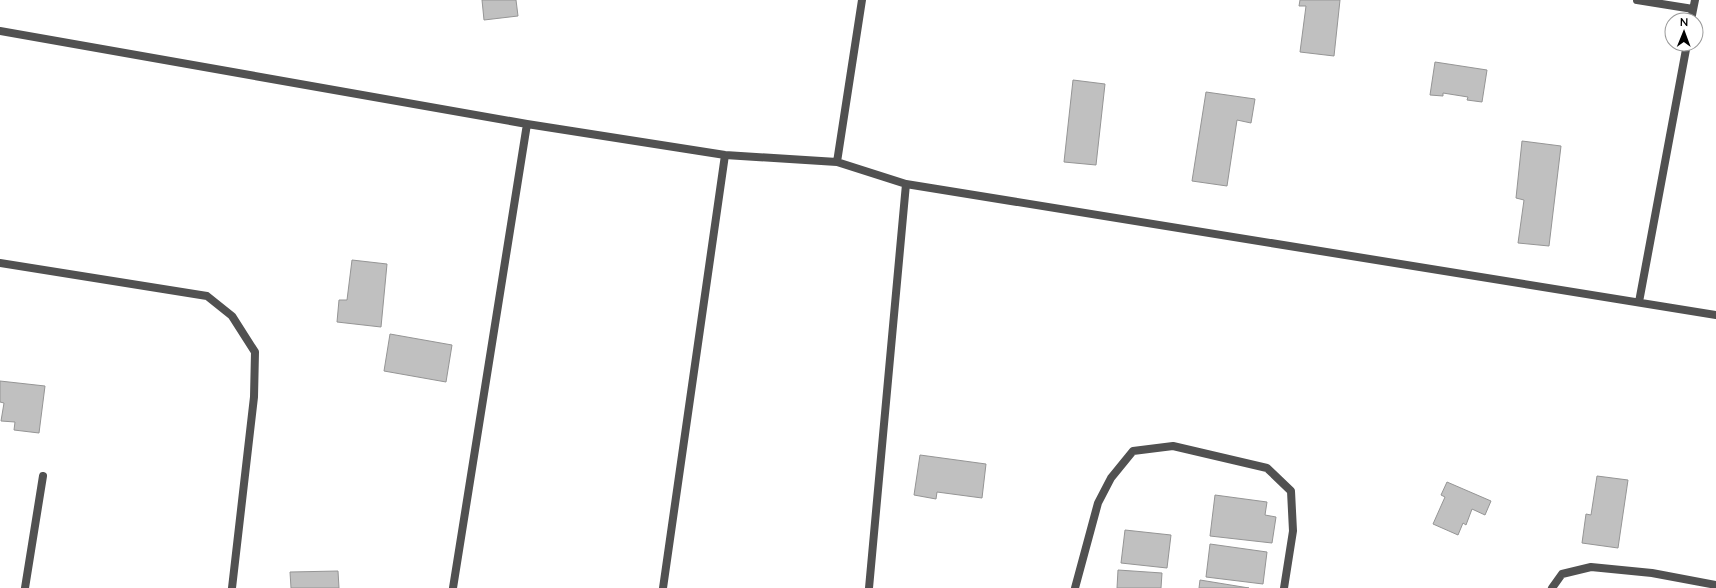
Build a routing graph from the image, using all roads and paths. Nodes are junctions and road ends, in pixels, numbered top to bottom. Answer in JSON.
{"nodes":[{"id":1,"x":862,"y":0,"type":"edge"},
{"id":2,"x":1637,"y":0,"type":"edge"},
{"id":3,"x":1695,"y":0,"type":"edge"},
{"id":4,"x":1693,"y":9,"type":"junction"},
{"id":5,"x":1692,"y":12,"type":"edge"},
{"id":6,"x":0,"y":31,"type":"edge"},
{"id":7,"x":1686,"y":52,"type":"edge"},
{"id":8,"x":527,"y":124,"type":"junction"},
{"id":9,"x":725,"y":155,"type":"junction"},
{"id":10,"x":837,"y":162,"type":"junction"},
{"id":11,"x":906,"y":184,"type":"junction"},
{"id":12,"x":0,"y":263,"type":"edge"},
{"id":13,"x":1639,"y":302,"type":"junction"},
{"id":14,"x":1716,"y":315,"type":"edge"},
{"id":15,"x":43,"y":476,"type":"dead end"},
{"id":16,"x":1716,"y":585,"type":"edge"},
{"id":17,"x":26,"y":588,"type":"edge"},
{"id":18,"x":232,"y":588,"type":"edge"},
{"id":19,"x":453,"y":588,"type":"edge"},
{"id":20,"x":663,"y":588,"type":"edge"},
{"id":21,"x":869,"y":588,"type":"edge"},
{"id":22,"x":1075,"y":588,"type":"edge"},
{"id":23,"x":1284,"y":588,"type":"edge"},
{"id":24,"x":1552,"y":588,"type":"edge"}],
"edges":[{"from":1,"to":10,"type":"street"},
{"from":2,"to":4,"type":"street"},
{"from":3,"to":4,"type":"street"},
{"from":4,"to":5,"type":"street"},
{"from":6,"to":8,"type":"street"},
{"from":7,"to":13,"type":"street"},
{"from":8,"to":9,"type":"street"},
{"from":8,"to":19,"type":"street"},
{"from":9,"to":10,"type":"street"},
{"from":9,"to":20,"type":"street"},
{"from":10,"to":11,"type":"street"},
{"from":11,"to":13,"type":"street"},
{"from":11,"to":21,"type":"street"},
{"from":12,"to":18,"type":"street"},
{"from":13,"to":14,"type":"street"},
{"from":15,"to":17,"type":"street"},
{"from":16,"to":24,"type":"street"},
{"from":22,"to":23,"type":"street"}]}
